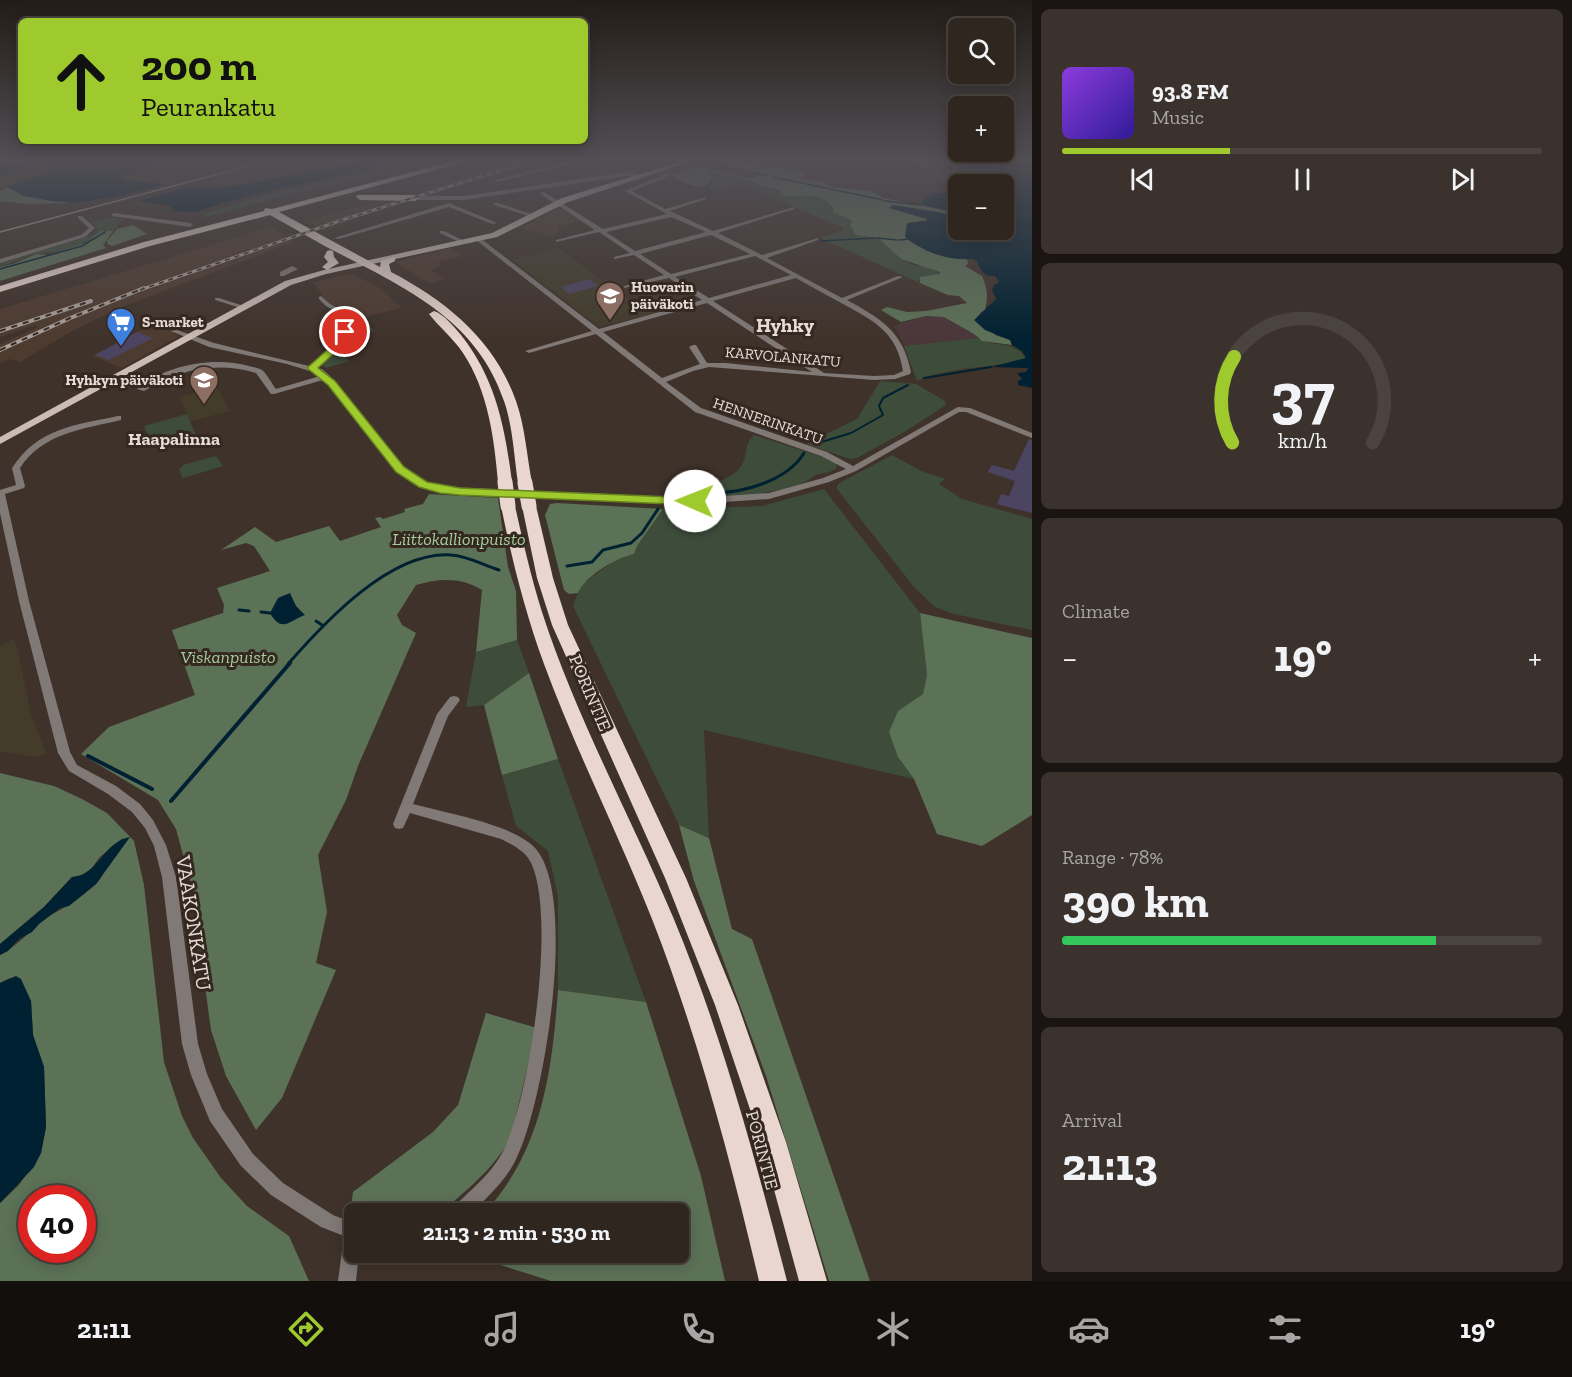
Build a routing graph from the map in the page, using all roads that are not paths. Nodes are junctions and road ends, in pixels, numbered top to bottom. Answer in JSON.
{"nodes":[{"id":1,"x":84,"y":221,"type":"edge"},
{"id":2,"x":158,"y":221,"type":"edge"},
{"id":3,"x":204,"y":221,"type":"edge"},
{"id":4,"x":239,"y":221,"type":"edge"},
{"id":5,"x":277,"y":221,"type":"edge"},
{"id":6,"x":288,"y":221,"type":"edge"},
{"id":7,"x":293,"y":221,"type":"edge"},
{"id":8,"x":390,"y":221,"type":"edge"},
{"id":9,"x":489,"y":221,"type":"edge"},
{"id":10,"x":524,"y":221,"type":"edge"},
{"id":11,"x":586,"y":221,"type":"edge"},
{"id":12,"x":647,"y":221,"type":"edge"},
{"id":13,"x":687,"y":221,"type":"edge"},
{"id":14,"x":751,"y":221,"type":"edge"},
{"id":15,"x":236,"y":222,"type":"junction"},
{"id":16,"x":494,"y":223,"type":"dead end"},
{"id":17,"x":279,"y":224,"type":"junction"},
{"id":18,"x":190,"y":225,"type":"junction"},
{"id":19,"x":295,"y":225,"type":"junction"},
{"id":20,"x":602,"y":231,"type":"junction"},
{"id":21,"x":442,"y":232,"type":"dead end"},
{"id":22,"x":715,"y":232,"type":"junction"},
{"id":23,"x":337,"y":238,"type":"dead end"},
{"id":24,"x":478,"y":239,"type":"junction"},
{"id":25,"x":816,"y":239,"type":"dead end"},
{"id":26,"x":463,"y":242,"type":"junction"},
{"id":27,"x":558,"y":242,"type":"dead end"},
{"id":28,"x":416,"y":252,"type":"junction"},
{"id":29,"x":330,"y":253,"type":"junction"},
{"id":30,"x":634,"y":253,"type":"junction"},
{"id":31,"x":756,"y":254,"type":"junction"},
{"id":32,"x":763,"y":257,"type":"junction"},
{"id":33,"x":616,"y":258,"type":"dead end"},
{"id":34,"x":392,"y":259,"type":"junction"},
{"id":35,"x":0,"y":260,"type":"edge"},
{"id":36,"x":358,"y":263,"type":"junction"},
{"id":37,"x":327,"y":267,"type":"junction"},
{"id":38,"x":283,"y":276,"type":"dead end"},
{"id":39,"x":385,"y":276,"type":"junction"},
{"id":40,"x":671,"y":276,"type":"junction"},
{"id":41,"x":796,"y":276,"type":"junction"},
{"id":42,"x":900,"y":277,"type":"dead end"},
{"id":43,"x":296,"y":280,"type":"junction"},
{"id":44,"x":0,"y":284,"type":"edge"},
{"id":45,"x":626,"y":287,"type":"dead end"},
{"id":46,"x":0,"y":289,"type":"edge"},
{"id":47,"x":217,"y":298,"type":"dead end"},
{"id":48,"x":321,"y":298,"type":"dead end"},
{"id":49,"x":842,"y":300,"type":"junction"},
{"id":50,"x":710,"y":301,"type":"junction"},
{"id":51,"x":244,"y":307,"type":"junction"},
{"id":52,"x":175,"y":331,"type":"dead end"},
{"id":53,"x":595,"y":332,"type":"junction"},
{"id":54,"x":189,"y":338,"type":"junction"},
{"id":55,"x":693,"y":347,"type":"dead end"},
{"id":56,"x":529,"y":351,"type":"dead end"},
{"id":57,"x":705,"y":366,"type":"junction"},
{"id":58,"x":311,"y":368,"type":"junction"},
{"id":59,"x":822,"y":375,"type":"junction"},
{"id":60,"x":326,"y":377,"type":"junction"},
{"id":61,"x":661,"y":381,"type":"junction"},
{"id":62,"x":141,"y":389,"type":"dead end"},
{"id":63,"x":118,"y":418,"type":"dead end"},
{"id":64,"x":1032,"y":436,"type":"edge"},
{"id":65,"x":0,"y":441,"type":"edge"},
{"id":66,"x":853,"y":469,"type":"junction"},
{"id":67,"x":0,"y":493,"type":"edge"},
{"id":68,"x":519,"y":506,"type":"junction"},
{"id":69,"x":12,"y":546,"type":"junction"},
{"id":70,"x":0,"y":549,"type":"edge"},
{"id":71,"x":454,"y":700,"type":"dead end"},
{"id":72,"x":406,"y":807,"type":"junction"},
{"id":73,"x":399,"y":824,"type":"dead end"},
{"id":74,"x":469,"y":1203,"type":"edge"},
{"id":75,"x":344,"y":1228,"type":"edge"},
{"id":76,"x":349,"y":1263,"type":"edge"},
{"id":77,"x":347,"y":1281,"type":"edge"},
{"id":78,"x":773,"y":1281,"type":"edge"},
{"id":79,"x":813,"y":1281,"type":"edge"}],
"edges":[{"from":1,"to":35,"type":"street"},
{"from":2,"to":18,"type":"street"},
{"from":3,"to":18,"type":"highway"},
{"from":4,"to":15,"type":"highway"},
{"from":5,"to":17,"type":"highway","name":"PORINTIE"},
{"from":6,"to":19,"type":"highway","name":"PORINTIE"},
{"from":7,"to":19,"type":"highway"},
{"from":8,"to":23,"type":"street"},
{"from":9,"to":16,"type":"street"},
{"from":10,"to":24,"type":"main road"},
{"from":11,"to":20,"type":"street"},
{"from":12,"to":20,"type":"street"},
{"from":13,"to":22,"type":"street"},
{"from":14,"to":22,"type":"street"},
{"from":15,"to":17,"type":"highway"},
{"from":15,"to":46,"type":"highway"},
{"from":17,"to":29,"type":"highway","name":"PORINTIE"},
{"from":18,"to":44,"type":"highway"},
{"from":19,"to":36,"type":"highway","name":"PORINTIE"},
{"from":20,"to":27,"type":"street"},
{"from":20,"to":30,"type":"street"},
{"from":21,"to":26,"type":"street"},
{"from":22,"to":30,"type":"street"},
{"from":22,"to":31,"type":"street"},
{"from":24,"to":26,"type":"main road"},
{"from":24,"to":53,"type":"street","name":"HENNERINKATU"},
{"from":25,"to":32,"type":"street"},
{"from":26,"to":28,"type":"main road"},
{"from":28,"to":34,"type":"main road"},
{"from":28,"to":36,"type":"main road"},
{"from":29,"to":36,"type":"highway","name":"PORINTIE"},
{"from":29,"to":37,"type":"highway"},
{"from":30,"to":33,"type":"street"},
{"from":30,"to":40,"type":"street"},
{"from":31,"to":32,"type":"street"},
{"from":31,"to":40,"type":"street"},
{"from":32,"to":41,"type":"street"},
{"from":34,"to":36,"type":"main road"},
{"from":34,"to":39,"type":"highway"},
{"from":36,"to":37,"type":"main road"},
{"from":36,"to":39,"type":"highway","name":"PORINTIE"},
{"from":36,"to":43,"type":"main road"},
{"from":37,"to":43,"type":"main road"},
{"from":38,"to":43,"type":"street"},
{"from":39,"to":68,"type":"highway","name":"PORINTIE","bridge":true},
{"from":39,"to":68,"type":"highway","name":"PORINTIE","bridge":true},
{"from":40,"to":45,"type":"street"},
{"from":40,"to":50,"type":"street"},
{"from":41,"to":49,"type":"street"},
{"from":41,"to":50,"type":"street"},
{"from":42,"to":49,"type":"street"},
{"from":43,"to":51,"type":"main road"},
{"from":47,"to":51,"type":"street"},
{"from":48,"to":58,"type":"street"},
{"from":49,"to":59,"type":"street","name":"KARVOLANKATU"},
{"from":50,"to":53,"type":"street"},
{"from":50,"to":59,"type":"street"},
{"from":51,"to":54,"type":"main road"},
{"from":52,"to":54,"type":"street"},
{"from":53,"to":56,"type":"street"},
{"from":53,"to":61,"type":"street","name":"HENNERINKATU"},
{"from":54,"to":58,"type":"street"},
{"from":54,"to":65,"type":"main road"},
{"from":55,"to":57,"type":"street"},
{"from":57,"to":59,"type":"street","name":"KARVOLANKATU"},
{"from":57,"to":61,"type":"street","name":"KARVOLANKATU"},
{"from":58,"to":60,"type":"street"},
{"from":60,"to":62,"type":"street"},
{"from":60,"to":66,"type":"street"},
{"from":61,"to":66,"type":"street","name":"HENNERINKATU"},
{"from":63,"to":67,"type":"street"},
{"from":64,"to":66,"type":"street"},
{"from":67,"to":69,"type":"street","name":"VAAKONKATU"},
{"from":68,"to":78,"type":"highway","name":"PORINTIE"},
{"from":68,"to":79,"type":"highway","name":"PORINTIE"},
{"from":69,"to":70,"type":"street"},
{"from":69,"to":75,"type":"street","name":"VAAKONKATU"},
{"from":71,"to":72,"type":"street"},
{"from":72,"to":73,"type":"street"},
{"from":72,"to":74,"type":"street"},
{"from":76,"to":77,"type":"street"}]}
